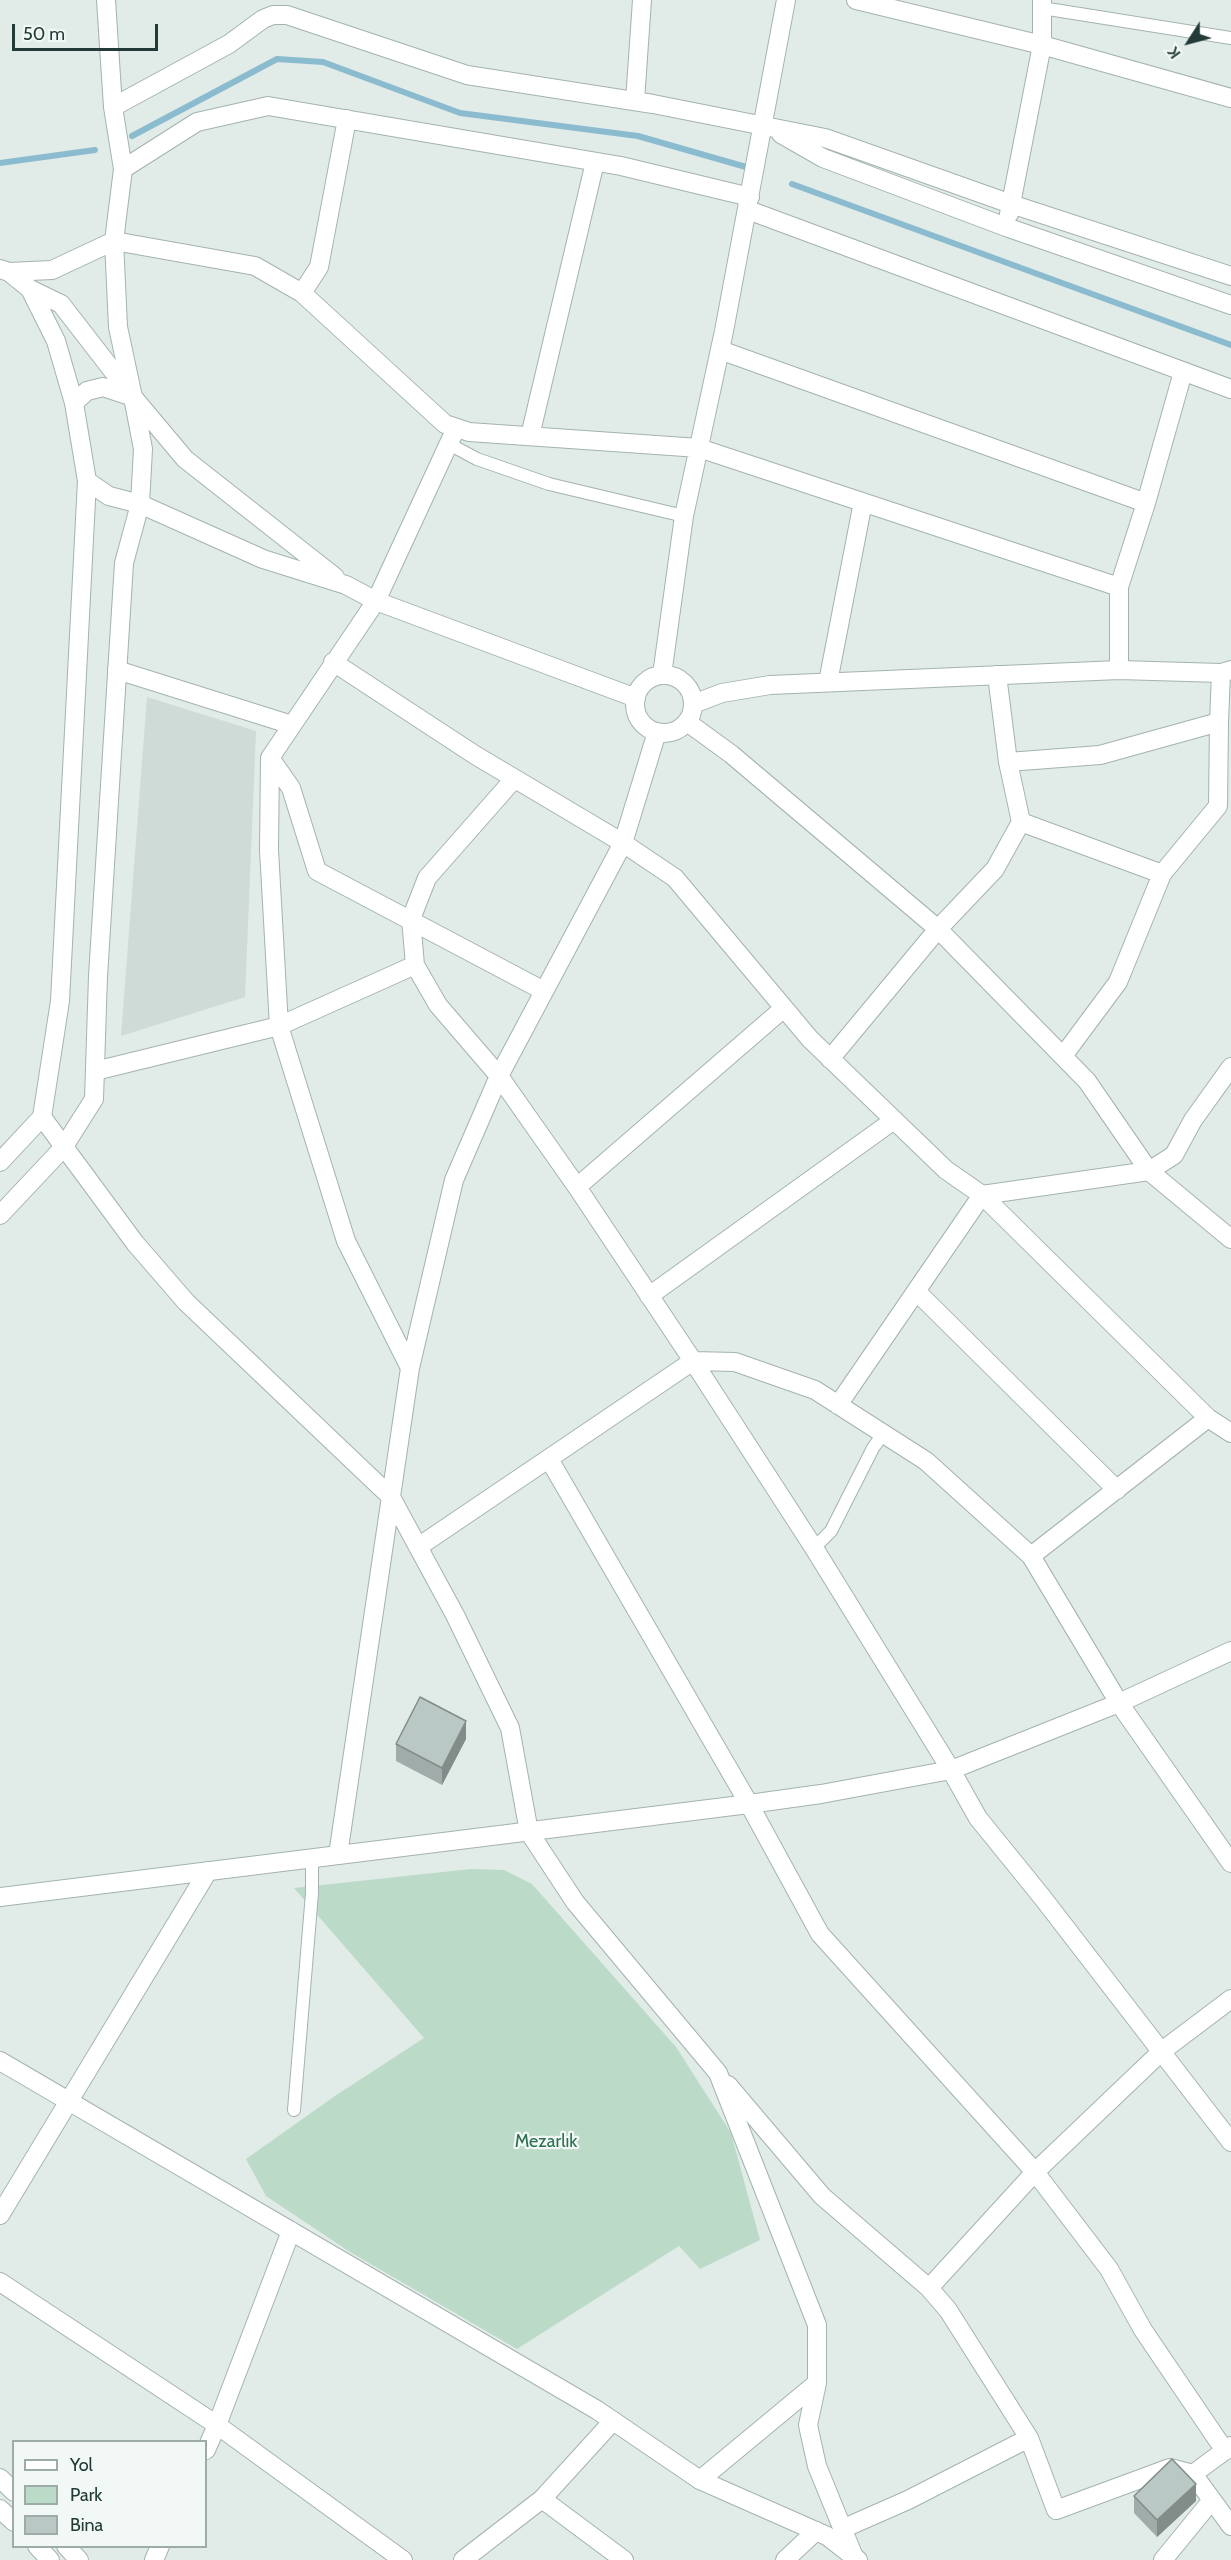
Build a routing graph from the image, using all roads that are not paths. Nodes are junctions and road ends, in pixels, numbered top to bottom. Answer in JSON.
{"nodes":[{"id":1,"x":106,"y":0,"type":"edge"},
{"id":2,"x":642,"y":0,"type":"edge"},
{"id":3,"x":786,"y":0,"type":"edge"},
{"id":4,"x":856,"y":0,"type":"edge"},
{"id":5,"x":1042,"y":4,"type":"edge"},
{"id":6,"x":275,"y":8,"type":"edge"},
{"id":7,"x":1231,"y":38,"type":"edge"},
{"id":8,"x":1042,"y":45,"type":"junction"},
{"id":9,"x":1231,"y":99,"type":"edge"},
{"id":10,"x":635,"y":101,"type":"junction"},
{"id":11,"x":113,"y":107,"type":"junction"},
{"id":12,"x":347,"y":118,"type":"junction"},
{"id":13,"x":764,"y":124,"type":"junction"},
{"id":14,"x":595,"y":162,"type":"junction"},
{"id":15,"x":123,"y":169,"type":"junction"},
{"id":16,"x":749,"y":203,"type":"junction"},
{"id":17,"x":1011,"y":204,"type":"junction"},
{"id":18,"x":1006,"y":227,"type":"junction"},
{"id":19,"x":114,"y":241,"type":"junction"},
{"id":20,"x":4,"y":271,"type":"edge"},
{"id":21,"x":1231,"y":276,"type":"edge"},
{"id":22,"x":30,"y":289,"type":"junction"},
{"id":23,"x":302,"y":293,"type":"junction"},
{"id":24,"x":1231,"y":305,"type":"edge"},
{"id":25,"x":720,"y":350,"type":"junction"},
{"id":26,"x":1183,"y":372,"type":"junction"},
{"id":27,"x":1231,"y":389,"type":"edge"},
{"id":28,"x":133,"y":397,"type":"junction"},
{"id":29,"x":74,"y":403,"type":"junction"},
{"id":30,"x":452,"y":436,"type":"junction"},
{"id":31,"x":530,"y":436,"type":"junction"},
{"id":32,"x":699,"y":448,"type":"junction"},
{"id":33,"x":87,"y":481,"type":"junction"},
{"id":34,"x":862,"y":502,"type":"junction"},
{"id":35,"x":1146,"y":503,"type":"junction"},
{"id":36,"x":140,"y":504,"type":"junction"},
{"id":37,"x":684,"y":516,"type":"junction"},
{"id":38,"x":346,"y":585,"type":"junction"},
{"id":39,"x":1119,"y":587,"type":"junction"},
{"id":40,"x":376,"y":601,"type":"junction"},
{"id":41,"x":333,"y":663,"type":"junction"},
{"id":42,"x":117,"y":670,"type":"junction"},
{"id":43,"x":1119,"y":670,"type":"junction"},
{"id":44,"x":1226,"y":672,"type":"edge"},
{"id":45,"x":662,"y":675,"type":"junction"},
{"id":46,"x":998,"y":675,"type":"junction"},
{"id":47,"x":828,"y":682,"type":"junction"},
{"id":48,"x":636,"y":698,"type":"junction"},
{"id":49,"x":693,"y":704,"type":"junction"},
{"id":50,"x":687,"y":722,"type":"junction"},
{"id":51,"x":1219,"y":723,"type":"junction"},
{"id":52,"x":292,"y":725,"type":"junction"},
{"id":53,"x":657,"y":732,"type":"junction"},
{"id":54,"x":270,"y":758,"type":"junction"},
{"id":55,"x":1008,"y":762,"type":"junction"},
{"id":56,"x":514,"y":779,"type":"junction"},
{"id":57,"x":1021,"y":822,"type":"junction"},
{"id":58,"x":623,"y":843,"type":"junction"},
{"id":59,"x":1162,"y":874,"type":"junction"},
{"id":60,"x":411,"y":919,"type":"junction"},
{"id":61,"x":938,"y":929,"type":"junction"},
{"id":62,"x":415,"y":966,"type":"junction"},
{"id":63,"x":544,"y":991,"type":"junction"},
{"id":64,"x":784,"y":1008,"type":"junction"},
{"id":65,"x":279,"y":1026,"type":"junction"},
{"id":66,"x":1062,"y":1056,"type":"junction"},
{"id":67,"x":830,"y":1059,"type":"junction"},
{"id":68,"x":1231,"y":1067,"type":"edge"},
{"id":69,"x":95,"y":1071,"type":"junction"},
{"id":70,"x":499,"y":1076,"type":"junction"},
{"id":71,"x":42,"y":1117,"type":"junction"},
{"id":72,"x":894,"y":1119,"type":"junction"},
{"id":73,"x":63,"y":1148,"type":"junction"},
{"id":74,"x":0,"y":1162,"type":"edge"},
{"id":75,"x":1149,"y":1171,"type":"junction"},
{"id":76,"x":577,"y":1187,"type":"junction"},
{"id":77,"x":982,"y":1195,"type":"junction"},
{"id":78,"x":0,"y":1215,"type":"edge"},
{"id":79,"x":1231,"y":1239,"type":"edge"},
{"id":80,"x":916,"y":1291,"type":"junction"},
{"id":81,"x":649,"y":1296,"type":"junction"},
{"id":82,"x":693,"y":1361,"type":"junction"},
{"id":83,"x":410,"y":1368,"type":"junction"},
{"id":84,"x":838,"y":1406,"type":"junction"},
{"id":85,"x":1208,"y":1418,"type":"junction"},
{"id":86,"x":1231,"y":1433,"type":"edge"},
{"id":87,"x":882,"y":1434,"type":"junction"},
{"id":88,"x":549,"y":1459,"type":"junction"},
{"id":89,"x":1117,"y":1490,"type":"junction"},
{"id":90,"x":391,"y":1497,"type":"junction"},
{"id":91,"x":418,"y":1547,"type":"junction"},
{"id":92,"x":814,"y":1548,"type":"junction"},
{"id":93,"x":1031,"y":1556,"type":"junction"},
{"id":94,"x":1231,"y":1651,"type":"edge"},
{"id":95,"x":1119,"y":1703,"type":"junction"},
{"id":96,"x":951,"y":1770,"type":"junction"},
{"id":97,"x":748,"y":1804,"type":"junction"},
{"id":98,"x":529,"y":1833,"type":"junction"},
{"id":99,"x":338,"y":1855,"type":"junction"},
{"id":100,"x":312,"y":1858,"type":"junction"},
{"id":101,"x":1231,"y":1863,"type":"edge"},
{"id":102,"x":208,"y":1871,"type":"junction"},
{"id":103,"x":0,"y":1897,"type":"edge"},
{"id":104,"x":1231,"y":1999,"type":"edge"},
{"id":105,"x":1162,"y":2051,"type":"junction"},
{"id":106,"x":0,"y":2061,"type":"edge"},
{"id":107,"x":718,"y":2073,"type":"junction"},
{"id":108,"x":69,"y":2101,"type":"junction"},
{"id":109,"x":294,"y":2110,"type":"dead end"},
{"id":110,"x":1231,"y":2142,"type":"edge"},
{"id":111,"x":1035,"y":2172,"type":"junction"},
{"id":112,"x":0,"y":2215,"type":"edge"},
{"id":113,"x":291,"y":2231,"type":"junction"},
{"id":114,"x":0,"y":2282,"type":"edge"},
{"id":115,"x":929,"y":2288,"type":"junction"},
{"id":116,"x":817,"y":2383,"type":"junction"},
{"id":117,"x":613,"y":2421,"type":"junction"},
{"id":118,"x":217,"y":2425,"type":"junction"},
{"id":119,"x":1029,"y":2438,"type":"junction"},
{"id":120,"x":207,"y":2448,"type":"edge"},
{"id":121,"x":1228,"y":2449,"type":"edge"},
{"id":122,"x":1193,"y":2474,"type":"junction"},
{"id":123,"x":0,"y":2478,"type":"edge"},
{"id":124,"x":700,"y":2480,"type":"junction"},
{"id":125,"x":12,"y":2490,"type":"edge"},
{"id":126,"x":543,"y":2499,"type":"junction"},
{"id":127,"x":1212,"y":2500,"type":"junction"},
{"id":128,"x":0,"y":2509,"type":"edge"},
{"id":129,"x":12,"y":2520,"type":"edge"},
{"id":130,"x":1231,"y":2526,"type":"edge"},
{"id":131,"x":842,"y":2529,"type":"junction"},
{"id":132,"x":816,"y":2531,"type":"junction"},
{"id":133,"x":67,"y":2548,"type":"edge"},
{"id":134,"x":856,"y":2558,"type":"edge"},
{"id":135,"x":79,"y":2560,"type":"edge"},
{"id":136,"x":403,"y":2560,"type":"edge"},
{"id":137,"x":463,"y":2560,"type":"edge"},
{"id":138,"x":624,"y":2560,"type":"edge"},
{"id":139,"x":786,"y":2560,"type":"edge"},
{"id":140,"x":1163,"y":2560,"type":"edge"}],
"edges":[{"from":1,"to":11,"type":"street"},
{"from":2,"to":10,"type":"street"},
{"from":3,"to":13,"type":"street"},
{"from":4,"to":8,"type":"street"},
{"from":5,"to":7,"type":"lane"},
{"from":5,"to":8,"type":"street"},
{"from":6,"to":10,"type":"street"},
{"from":6,"to":11,"type":"street"},
{"from":8,"to":9,"type":"street"},
{"from":8,"to":17,"type":"street"},
{"from":10,"to":13,"type":"street"},
{"from":11,"to":15,"type":"street"},
{"from":12,"to":14,"type":"street"},
{"from":12,"to":15,"type":"street"},
{"from":12,"to":23,"type":"street"},
{"from":13,"to":16,"type":"street"},
{"from":13,"to":17,"type":"street"},
{"from":13,"to":18,"type":"street"},
{"from":14,"to":16,"type":"street"},
{"from":14,"to":31,"type":"street"},
{"from":15,"to":19,"type":"street"},
{"from":16,"to":25,"type":"street"},
{"from":16,"to":26,"type":"street"},
{"from":17,"to":18,"type":"street"},
{"from":17,"to":21,"type":"street"},
{"from":18,"to":24,"type":"street"},
{"from":19,"to":20,"type":"street"},
{"from":19,"to":23,"type":"street"},
{"from":19,"to":28,"type":"street"},
{"from":20,"to":22,"type":"street"},
{"from":22,"to":28,"type":"street"},
{"from":22,"to":29,"type":"street"},
{"from":23,"to":30,"type":"street"},
{"from":25,"to":32,"type":"street"},
{"from":25,"to":35,"type":"street"},
{"from":26,"to":27,"type":"street"},
{"from":26,"to":35,"type":"street"},
{"from":28,"to":29,"type":"street"},
{"from":28,"to":36,"type":"street"},
{"from":28,"to":38,"type":"street"},
{"from":29,"to":33,"type":"street"},
{"from":30,"to":31,"type":"street"},
{"from":30,"to":37,"type":"lane"},
{"from":30,"to":40,"type":"street"},
{"from":31,"to":32,"type":"street"},
{"from":32,"to":34,"type":"street"},
{"from":32,"to":37,"type":"street"},
{"from":33,"to":36,"type":"street"},
{"from":33,"to":71,"type":"street"},
{"from":34,"to":39,"type":"street"},
{"from":34,"to":47,"type":"street"},
{"from":35,"to":39,"type":"street"},
{"from":36,"to":38,"type":"street"},
{"from":36,"to":42,"type":"street"},
{"from":37,"to":45,"type":"street"},
{"from":38,"to":40,"type":"street"},
{"from":39,"to":43,"type":"street"},
{"from":40,"to":41,"type":"street"},
{"from":40,"to":48,"type":"street"},
{"from":41,"to":52,"type":"street"},
{"from":41,"to":56,"type":"street"},
{"from":42,"to":52,"type":"street"},
{"from":42,"to":69,"type":"street"},
{"from":43,"to":44,"type":"street"},
{"from":43,"to":46,"type":"street"},
{"from":44,"to":51,"type":"street"},
{"from":45,"to":48,"type":"street"},
{"from":45,"to":49,"type":"street"},
{"from":46,"to":47,"type":"street"},
{"from":46,"to":55,"type":"street"},
{"from":47,"to":49,"type":"street"},
{"from":48,"to":53,"type":"street"},
{"from":49,"to":50,"type":"street"},
{"from":50,"to":53,"type":"street"},
{"from":50,"to":61,"type":"street"},
{"from":51,"to":55,"type":"street"},
{"from":51,"to":59,"type":"street"},
{"from":52,"to":54,"type":"street"},
{"from":53,"to":58,"type":"street"},
{"from":54,"to":60,"type":"street"},
{"from":54,"to":65,"type":"street"},
{"from":55,"to":57,"type":"street"},
{"from":56,"to":58,"type":"street"},
{"from":56,"to":60,"type":"street"},
{"from":57,"to":59,"type":"street"},
{"from":57,"to":61,"type":"street"},
{"from":58,"to":63,"type":"street"},
{"from":58,"to":64,"type":"street"},
{"from":59,"to":66,"type":"street"},
{"from":60,"to":62,"type":"street"},
{"from":60,"to":63,"type":"street"},
{"from":61,"to":66,"type":"street"},
{"from":61,"to":67,"type":"street"},
{"from":62,"to":65,"type":"street"},
{"from":62,"to":70,"type":"street"},
{"from":63,"to":70,"type":"street"},
{"from":64,"to":67,"type":"street"},
{"from":64,"to":76,"type":"street"},
{"from":65,"to":69,"type":"street"},
{"from":65,"to":83,"type":"street"},
{"from":66,"to":75,"type":"street"},
{"from":67,"to":72,"type":"street"},
{"from":68,"to":75,"type":"street"},
{"from":69,"to":73,"type":"street"},
{"from":70,"to":76,"type":"street"},
{"from":70,"to":83,"type":"street"},
{"from":71,"to":73,"type":"street"},
{"from":71,"to":74,"type":"street"},
{"from":72,"to":77,"type":"street"},
{"from":72,"to":81,"type":"street"},
{"from":73,"to":78,"type":"street"},
{"from":73,"to":90,"type":"street"},
{"from":75,"to":77,"type":"street"},
{"from":75,"to":79,"type":"street"},
{"from":76,"to":81,"type":"street"},
{"from":77,"to":80,"type":"street"},
{"from":77,"to":85,"type":"street"},
{"from":80,"to":84,"type":"street"},
{"from":80,"to":89,"type":"street"},
{"from":81,"to":82,"type":"street"},
{"from":82,"to":84,"type":"street"},
{"from":82,"to":88,"type":"street"},
{"from":82,"to":92,"type":"street"},
{"from":83,"to":90,"type":"street"},
{"from":84,"to":87,"type":"street"},
{"from":85,"to":86,"type":"street"},
{"from":85,"to":89,"type":"street"},
{"from":87,"to":92,"type":"lane"},
{"from":87,"to":93,"type":"street"},
{"from":88,"to":91,"type":"street"},
{"from":88,"to":97,"type":"street"},
{"from":89,"to":93,"type":"street"},
{"from":90,"to":91,"type":"street"},
{"from":90,"to":99,"type":"street"},
{"from":91,"to":98,"type":"street"},
{"from":92,"to":96,"type":"street"},
{"from":93,"to":95,"type":"street"},
{"from":94,"to":95,"type":"street"},
{"from":95,"to":96,"type":"street"},
{"from":95,"to":101,"type":"street"},
{"from":96,"to":97,"type":"street"},
{"from":96,"to":105,"type":"street"},
{"from":97,"to":98,"type":"street"},
{"from":97,"to":111,"type":"street"},
{"from":98,"to":99,"type":"street"},
{"from":98,"to":107,"type":"street"},
{"from":99,"to":100,"type":"street"},
{"from":100,"to":102,"type":"street"},
{"from":100,"to":109,"type":"lane"},
{"from":102,"to":103,"type":"street"},
{"from":102,"to":108,"type":"street"},
{"from":104,"to":105,"type":"street"},
{"from":105,"to":110,"type":"street"},
{"from":105,"to":111,"type":"street"},
{"from":106,"to":108,"type":"street"},
{"from":107,"to":115,"type":"street"},
{"from":107,"to":116,"type":"street"},
{"from":108,"to":112,"type":"street"},
{"from":108,"to":113,"type":"street"},
{"from":111,"to":115,"type":"street"},
{"from":111,"to":121,"type":"street"},
{"from":113,"to":117,"type":"street"},
{"from":113,"to":118,"type":"street"},
{"from":114,"to":118,"type":"street"},
{"from":115,"to":119,"type":"street"},
{"from":116,"to":124,"type":"street"},
{"from":116,"to":131,"type":"street"},
{"from":117,"to":124,"type":"street"},
{"from":117,"to":126,"type":"street"},
{"from":118,"to":120,"type":"street"},
{"from":118,"to":136,"type":"street"},
{"from":119,"to":122,"type":"street"},
{"from":119,"to":131,"type":"street"},
{"from":121,"to":122,"type":"street"},
{"from":122,"to":127,"type":"street"},
{"from":123,"to":125,"type":"street"},
{"from":124,"to":132,"type":"street"},
{"from":126,"to":137,"type":"street"},
{"from":126,"to":138,"type":"street"},
{"from":127,"to":130,"type":"street"},
{"from":127,"to":140,"type":"street"},
{"from":128,"to":129,"type":"street"},
{"from":131,"to":134,"type":"street"},
{"from":132,"to":134,"type":"street"},
{"from":132,"to":139,"type":"street"},
{"from":133,"to":135,"type":"street"}]}
